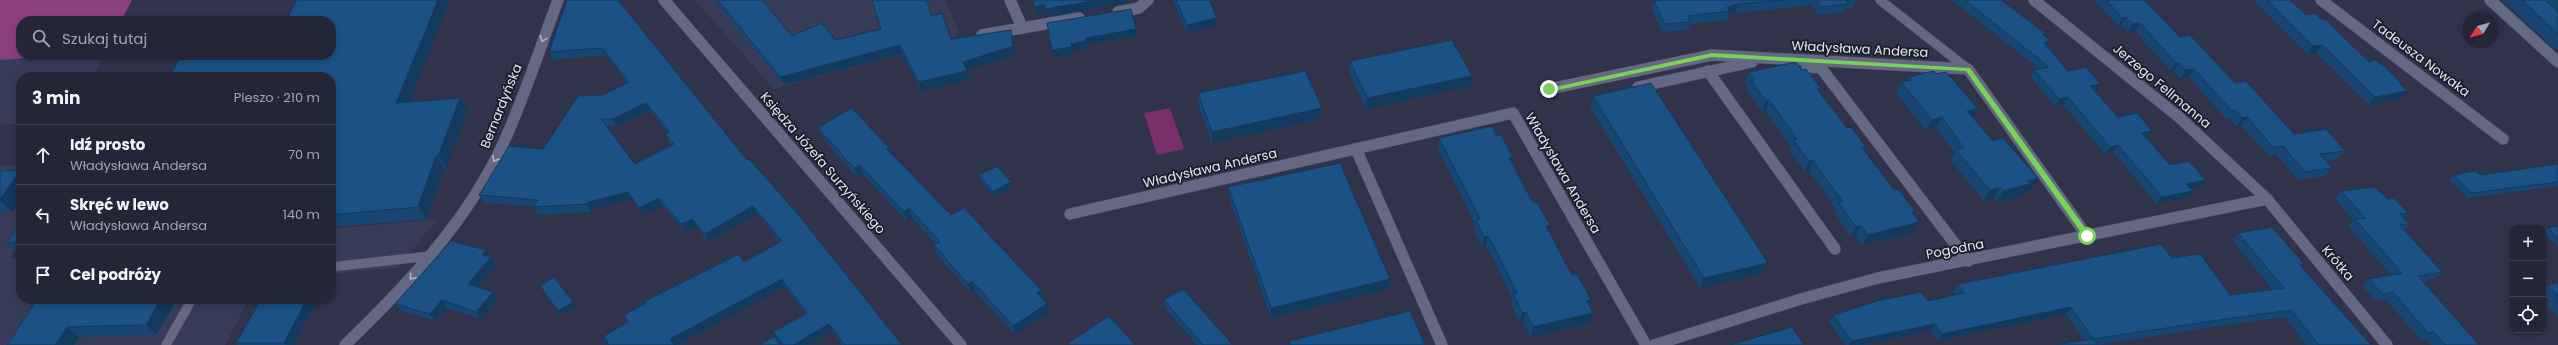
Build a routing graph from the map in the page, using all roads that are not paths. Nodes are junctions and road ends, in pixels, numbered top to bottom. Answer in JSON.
{"nodes":[{"id":1,"x":558,"y":0,"type":"edge"},
{"id":2,"x":664,"y":0,"type":"edge"},
{"id":3,"x":1010,"y":0,"type":"edge"},
{"id":4,"x":1148,"y":0,"type":"edge"},
{"id":5,"x":1880,"y":0,"type":"edge"},
{"id":6,"x":2034,"y":0,"type":"edge"},
{"id":7,"x":2321,"y":0,"type":"edge"},
{"id":8,"x":2490,"y":0,"type":"edge"},
{"id":9,"x":1106,"y":14,"type":"edge"},
{"id":10,"x":1091,"y":16,"type":"edge"},
{"id":11,"x":1022,"y":28,"type":"junction"},
{"id":12,"x":975,"y":36,"type":"edge"},
{"id":13,"x":2558,"y":62,"type":"edge"},
{"id":14,"x":1968,"y":69,"type":"junction"},
{"id":15,"x":1708,"y":71,"type":"junction"},
{"id":16,"x":1549,"y":89,"type":"dead end"},
{"id":17,"x":1628,"y":89,"type":"edge"},
{"id":18,"x":2503,"y":139,"type":"dead end"},
{"id":19,"x":1356,"y":149,"type":"junction"},
{"id":20,"x":2267,"y":199,"type":"junction"},
{"id":21,"x":1070,"y":214,"type":"dead end"},
{"id":22,"x":2087,"y":236,"type":"junction"},
{"id":23,"x":1834,"y":249,"type":"dead end"},
{"id":24,"x":430,"y":256,"type":"junction"},
{"id":25,"x":1968,"y":261,"type":"junction"},
{"id":26,"x":336,"y":265,"type":"edge"},
{"id":27,"x":189,"y":304,"type":"edge"},
{"id":28,"x":166,"y":345,"type":"edge"},
{"id":29,"x":345,"y":345,"type":"edge"},
{"id":30,"x":961,"y":345,"type":"edge"},
{"id":31,"x":1442,"y":345,"type":"edge"},
{"id":32,"x":1646,"y":345,"type":"edge"},
{"id":33,"x":1654,"y":345,"type":"edge"},
{"id":34,"x":2387,"y":345,"type":"edge"}],
"edges":[{"from":1,"to":24,"type":"street","name":"Bernardyńska","one_way":true},
{"from":2,"to":30,"type":"street","name":"Księdza Józefa Surzyńskiego"},
{"from":3,"to":11,"type":"street"},
{"from":4,"to":9,"type":"street"},
{"from":5,"to":14,"type":"lane"},
{"from":6,"to":20,"type":"street","name":"Jerzego Fellmanna"},
{"from":7,"to":18,"type":"street","name":"Tadeusza Nowaka"},
{"from":8,"to":13,"type":"street"},
{"from":10,"to":11,"type":"street"},
{"from":11,"to":12,"type":"street"},
{"from":14,"to":16,"type":"street","name":"Władysława Andersa"},
{"from":14,"to":22,"type":"street"},
{"from":15,"to":17,"type":"street","name":"Władysława Andersa"},
{"from":15,"to":23,"type":"street"},
{"from":15,"to":25,"type":"street","name":"Władysława Andersa"},
{"from":19,"to":21,"type":"street","name":"Władysława Andersa"},
{"from":19,"to":31,"type":"street"},
{"from":19,"to":32,"type":"street","name":"Władysława Andersa"},
{"from":20,"to":22,"type":"street","name":"Pogodna"},
{"from":20,"to":34,"type":"street","name":"Krótka"},
{"from":22,"to":25,"type":"street","name":"Pogodna"},
{"from":24,"to":26,"type":"lane"},
{"from":24,"to":29,"type":"street","name":"Bernardyńska","one_way":true},
{"from":25,"to":33,"type":"street","name":"Pogodna"},
{"from":27,"to":28,"type":"lane"}]}
